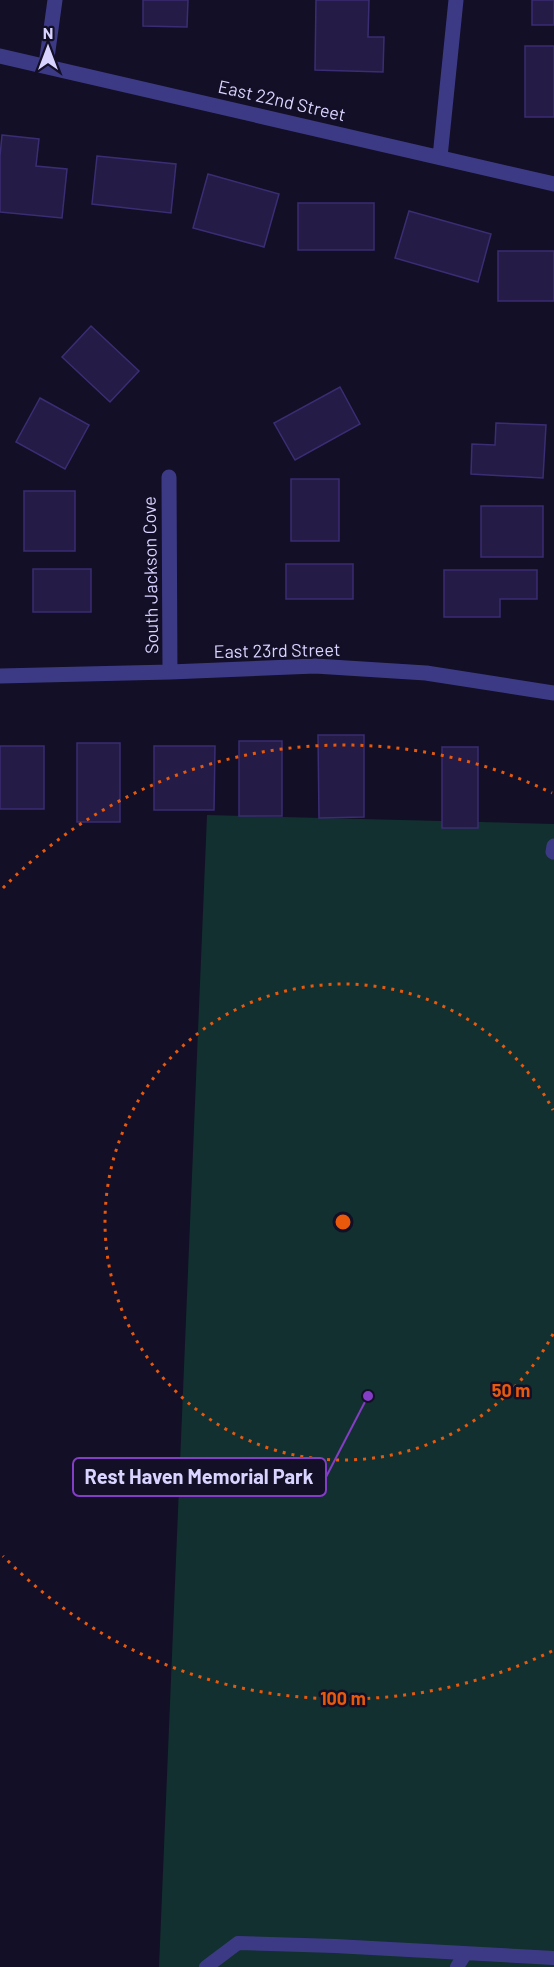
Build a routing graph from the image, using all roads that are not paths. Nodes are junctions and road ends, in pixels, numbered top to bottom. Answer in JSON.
{"nodes":[{"id":1,"x":55,"y":0,"type":"edge"},
{"id":2,"x":456,"y":0,"type":"edge"},
{"id":3,"x":0,"y":56,"type":"edge"},
{"id":4,"x":46,"y":65,"type":"junction"},
{"id":5,"x":440,"y":157,"type":"junction"},
{"id":6,"x":554,"y":184,"type":"edge"},
{"id":7,"x":169,"y":477,"type":"dead end"},
{"id":8,"x":170,"y":672,"type":"junction"},
{"id":9,"x":0,"y":676,"type":"edge"},
{"id":10,"x":554,"y":693,"type":"edge"},
{"id":11,"x":465,"y":1953,"type":"junction"},
{"id":12,"x":554,"y":1958,"type":"edge"},
{"id":13,"x":206,"y":1967,"type":"edge"},
{"id":14,"x":457,"y":1967,"type":"edge"}],
"edges":[{"from":1,"to":4,"type":"street"},
{"from":2,"to":5,"type":"street"},
{"from":3,"to":4,"type":"street","name":"East 22nd Street"},
{"from":4,"to":5,"type":"street","name":"East 22nd Street"},
{"from":5,"to":6,"type":"street","name":"East 22nd Street"},
{"from":7,"to":8,"type":"street","name":"South Jackson Cove"},
{"from":8,"to":9,"type":"street","name":"East 23rd Street"},
{"from":8,"to":10,"type":"street","name":"East 23rd Street"},
{"from":11,"to":12,"type":"lane"},
{"from":11,"to":13,"type":"lane"},
{"from":11,"to":14,"type":"lane"}]}
